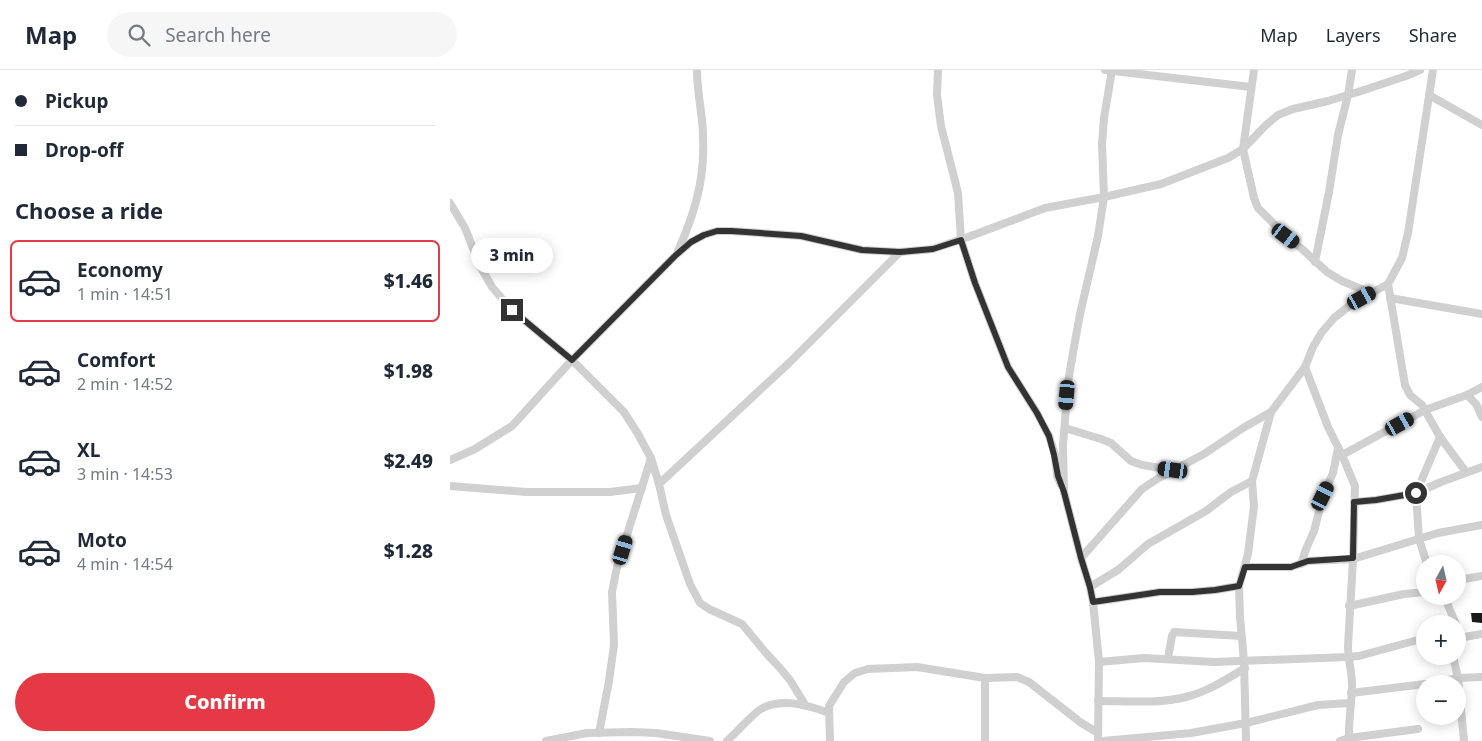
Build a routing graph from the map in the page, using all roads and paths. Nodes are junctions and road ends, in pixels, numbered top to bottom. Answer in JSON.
{"nodes":[{"id":1,"x":697,"y":70,"type":"edge"},
{"id":2,"x":938,"y":70,"type":"edge"},
{"id":3,"x":1110,"y":70,"type":"edge"},
{"id":4,"x":1254,"y":70,"type":"edge"},
{"id":5,"x":1352,"y":70,"type":"edge"},
{"id":6,"x":1420,"y":70,"type":"edge"},
{"id":7,"x":1433,"y":70,"type":"edge"},
{"id":8,"x":1251,"y":87,"type":"junction"},
{"id":9,"x":1348,"y":95,"type":"junction"},
{"id":10,"x":1428,"y":95,"type":"junction"},
{"id":11,"x":1482,"y":125,"type":"edge"},
{"id":12,"x":1243,"y":149,"type":"junction"},
{"id":13,"x":1104,"y":197,"type":"junction"},
{"id":14,"x":450,"y":203,"type":"edge"},
{"id":15,"x":961,"y":240,"type":"junction"},
{"id":16,"x":900,"y":252,"type":"junction"},
{"id":17,"x":676,"y":255,"type":"junction"},
{"id":18,"x":1315,"y":262,"type":"junction"},
{"id":19,"x":1388,"y":284,"type":"junction"},
{"id":20,"x":1371,"y":293,"type":"junction"},
{"id":21,"x":1390,"y":298,"type":"junction"},
{"id":22,"x":1482,"y":314,"type":"edge"},
{"id":23,"x":572,"y":360,"type":"junction"},
{"id":24,"x":1305,"y":367,"type":"junction"},
{"id":25,"x":1482,"y":387,"type":"edge"},
{"id":26,"x":1467,"y":395,"type":"junction"},
{"id":27,"x":1425,"y":410,"type":"junction"},
{"id":28,"x":1271,"y":412,"type":"junction"},
{"id":29,"x":1482,"y":417,"type":"edge"},
{"id":30,"x":1064,"y":428,"type":"junction"},
{"id":31,"x":1440,"y":437,"type":"junction"},
{"id":32,"x":1340,"y":451,"type":"junction"},
{"id":33,"x":651,"y":458,"type":"junction"},
{"id":34,"x":450,"y":460,"type":"edge"},
{"id":35,"x":1482,"y":467,"type":"edge"},
{"id":36,"x":1173,"y":470,"type":"junction"},
{"id":37,"x":1466,"y":472,"type":"junction"},
{"id":38,"x":1252,"y":481,"type":"junction"},
{"id":39,"x":659,"y":484,"type":"junction"},
{"id":40,"x":450,"y":486,"type":"edge"},
{"id":41,"x":642,"y":488,"type":"junction"},
{"id":42,"x":1064,"y":492,"type":"junction"},
{"id":43,"x":1416,"y":493,"type":"junction"},
{"id":44,"x":1354,"y":502,"type":"junction"},
{"id":45,"x":1482,"y":525,"type":"edge"},
{"id":46,"x":1419,"y":539,"type":"junction"},
{"id":47,"x":1424,"y":555,"type":"edge"},
{"id":48,"x":1081,"y":558,"type":"junction"},
{"id":49,"x":1353,"y":558,"type":"junction"},
{"id":50,"x":1301,"y":564,"type":"junction"},
{"id":51,"x":1245,"y":567,"type":"junction"},
{"id":52,"x":1482,"y":576,"type":"edge"},
{"id":53,"x":1466,"y":579,"type":"edge"},
{"id":54,"x":1239,"y":586,"type":"junction"},
{"id":55,"x":1090,"y":587,"type":"junction"},
{"id":56,"x":1416,"y":593,"type":"edge"},
{"id":57,"x":1093,"y":602,"type":"junction"},
{"id":58,"x":1350,"y":606,"type":"junction"},
{"id":59,"x":1482,"y":634,"type":"edge"},
{"id":60,"x":1466,"y":635,"type":"edge"},
{"id":61,"x":1241,"y":636,"type":"junction"},
{"id":62,"x":1416,"y":640,"type":"edge"},
{"id":63,"x":1348,"y":657,"type":"junction"},
{"id":64,"x":1168,"y":658,"type":"junction"},
{"id":65,"x":1099,"y":662,"type":"junction"},
{"id":66,"x":1244,"y":664,"type":"junction"},
{"id":67,"x":1482,"y":677,"type":"edge"},
{"id":68,"x":985,"y":678,"type":"junction"},
{"id":69,"x":1466,"y":678,"type":"edge"},
{"id":70,"x":1416,"y":685,"type":"edge"},
{"id":71,"x":1351,"y":693,"type":"junction"},
{"id":72,"x":1098,"y":701,"type":"junction"},
{"id":73,"x":1350,"y":703,"type":"junction"},
{"id":74,"x":806,"y":706,"type":"junction"},
{"id":75,"x":829,"y":713,"type":"junction"},
{"id":76,"x":1246,"y":723,"type":"junction"},
{"id":77,"x":1462,"y":725,"type":"edge"},
{"id":78,"x":1418,"y":729,"type":"dead end"},
{"id":79,"x":599,"y":733,"type":"junction"},
{"id":80,"x":1098,"y":737,"type":"edge"},
{"id":81,"x":685,"y":739,"type":"edge"},
{"id":82,"x":1349,"y":739,"type":"edge"},
{"id":83,"x":562,"y":740,"type":"edge"},
{"id":84,"x":546,"y":741,"type":"edge"},
{"id":85,"x":710,"y":741,"type":"edge"},
{"id":86,"x":727,"y":741,"type":"edge"},
{"id":87,"x":830,"y":741,"type":"edge"},
{"id":88,"x":985,"y":741,"type":"edge"},
{"id":89,"x":1103,"y":741,"type":"edge"},
{"id":90,"x":1246,"y":741,"type":"edge"},
{"id":91,"x":1340,"y":741,"type":"edge"},
{"id":92,"x":1464,"y":741,"type":"edge"}],
"edges":[{"from":1,"to":17,"type":"street"},
{"from":2,"to":15,"type":"street"},
{"from":3,"to":8,"type":"street"},
{"from":3,"to":13,"type":"street"},
{"from":4,"to":8,"type":"street"},
{"from":5,"to":9,"type":"street"},
{"from":6,"to":9,"type":"street"},
{"from":7,"to":10,"type":"street"},
{"from":8,"to":12,"type":"street"},
{"from":9,"to":12,"type":"street"},
{"from":9,"to":18,"type":"street"},
{"from":10,"to":11,"type":"street"},
{"from":10,"to":19,"type":"street"},
{"from":12,"to":13,"type":"street"},
{"from":12,"to":18,"type":"street"},
{"from":13,"to":15,"type":"street"},
{"from":13,"to":30,"type":"street"},
{"from":14,"to":23,"type":"street"},
{"from":15,"to":16,"type":"street"},
{"from":15,"to":42,"type":"street"},
{"from":16,"to":17,"type":"street"},
{"from":16,"to":39,"type":"street"},
{"from":17,"to":23,"type":"street"},
{"from":18,"to":20,"type":"street"},
{"from":19,"to":20,"type":"street"},
{"from":19,"to":21,"type":"street"},
{"from":20,"to":24,"type":"street"},
{"from":21,"to":22,"type":"street"},
{"from":21,"to":27,"type":"street"},
{"from":23,"to":33,"type":"street"},
{"from":23,"to":34,"type":"street"},
{"from":24,"to":28,"type":"street"},
{"from":24,"to":32,"type":"street"},
{"from":25,"to":26,"type":"street"},
{"from":26,"to":27,"type":"street"},
{"from":26,"to":29,"type":"street"},
{"from":27,"to":31,"type":"street"},
{"from":27,"to":32,"type":"street"},
{"from":28,"to":36,"type":"street"},
{"from":28,"to":38,"type":"street"},
{"from":30,"to":36,"type":"street"},
{"from":30,"to":42,"type":"street"},
{"from":31,"to":37,"type":"street"},
{"from":31,"to":43,"type":"street"},
{"from":32,"to":44,"type":"street"},
{"from":32,"to":50,"type":"street"},
{"from":33,"to":39,"type":"street"},
{"from":33,"to":41,"type":"street"},
{"from":35,"to":37,"type":"street"},
{"from":36,"to":48,"type":"street"},
{"from":37,"to":43,"type":"street"},
{"from":38,"to":51,"type":"street"},
{"from":38,"to":55,"type":"street"},
{"from":39,"to":74,"type":"street"},
{"from":40,"to":41,"type":"street"},
{"from":41,"to":79,"type":"street"},
{"from":42,"to":48,"type":"street"},
{"from":43,"to":44,"type":"street"},
{"from":43,"to":46,"type":"street"},
{"from":44,"to":49,"type":"street"},
{"from":45,"to":46,"type":"street"},
{"from":46,"to":47,"type":"street"},
{"from":46,"to":49,"type":"street"},
{"from":48,"to":55,"type":"street"},
{"from":49,"to":50,"type":"street"},
{"from":49,"to":58,"type":"street"},
{"from":50,"to":51,"type":"street"},
{"from":51,"to":54,"type":"street"},
{"from":52,"to":53,"type":"street"},
{"from":54,"to":57,"type":"street"},
{"from":54,"to":61,"type":"street"},
{"from":55,"to":57,"type":"street"},
{"from":56,"to":58,"type":"street"},
{"from":57,"to":65,"type":"street"},
{"from":58,"to":63,"type":"street"},
{"from":59,"to":60,"type":"street"},
{"from":61,"to":64,"type":"street"},
{"from":61,"to":66,"type":"street"},
{"from":62,"to":63,"type":"street"},
{"from":63,"to":66,"type":"street"},
{"from":63,"to":71,"type":"street"},
{"from":64,"to":65,"type":"street"},
{"from":64,"to":66,"type":"street"},
{"from":65,"to":72,"type":"street"},
{"from":66,"to":72,"type":"street"},
{"from":66,"to":76,"type":"street"},
{"from":67,"to":69,"type":"street"},
{"from":68,"to":75,"type":"street"},
{"from":68,"to":80,"type":"street"},
{"from":68,"to":88,"type":"street"},
{"from":70,"to":71,"type":"street"},
{"from":71,"to":73,"type":"street"},
{"from":72,"to":80,"type":"street"},
{"from":73,"to":76,"type":"street"},
{"from":73,"to":82,"type":"street"},
{"from":74,"to":75,"type":"street"},
{"from":74,"to":86,"type":"street"},
{"from":75,"to":87,"type":"street"},
{"from":76,"to":89,"type":"street"},
{"from":76,"to":90,"type":"street"},
{"from":77,"to":92,"type":"street"},
{"from":78,"to":82,"type":"street"},
{"from":79,"to":81,"type":"street"},
{"from":79,"to":83,"type":"street"},
{"from":81,"to":85,"type":"street"},
{"from":82,"to":91,"type":"street"},
{"from":83,"to":84,"type":"street"}]}
